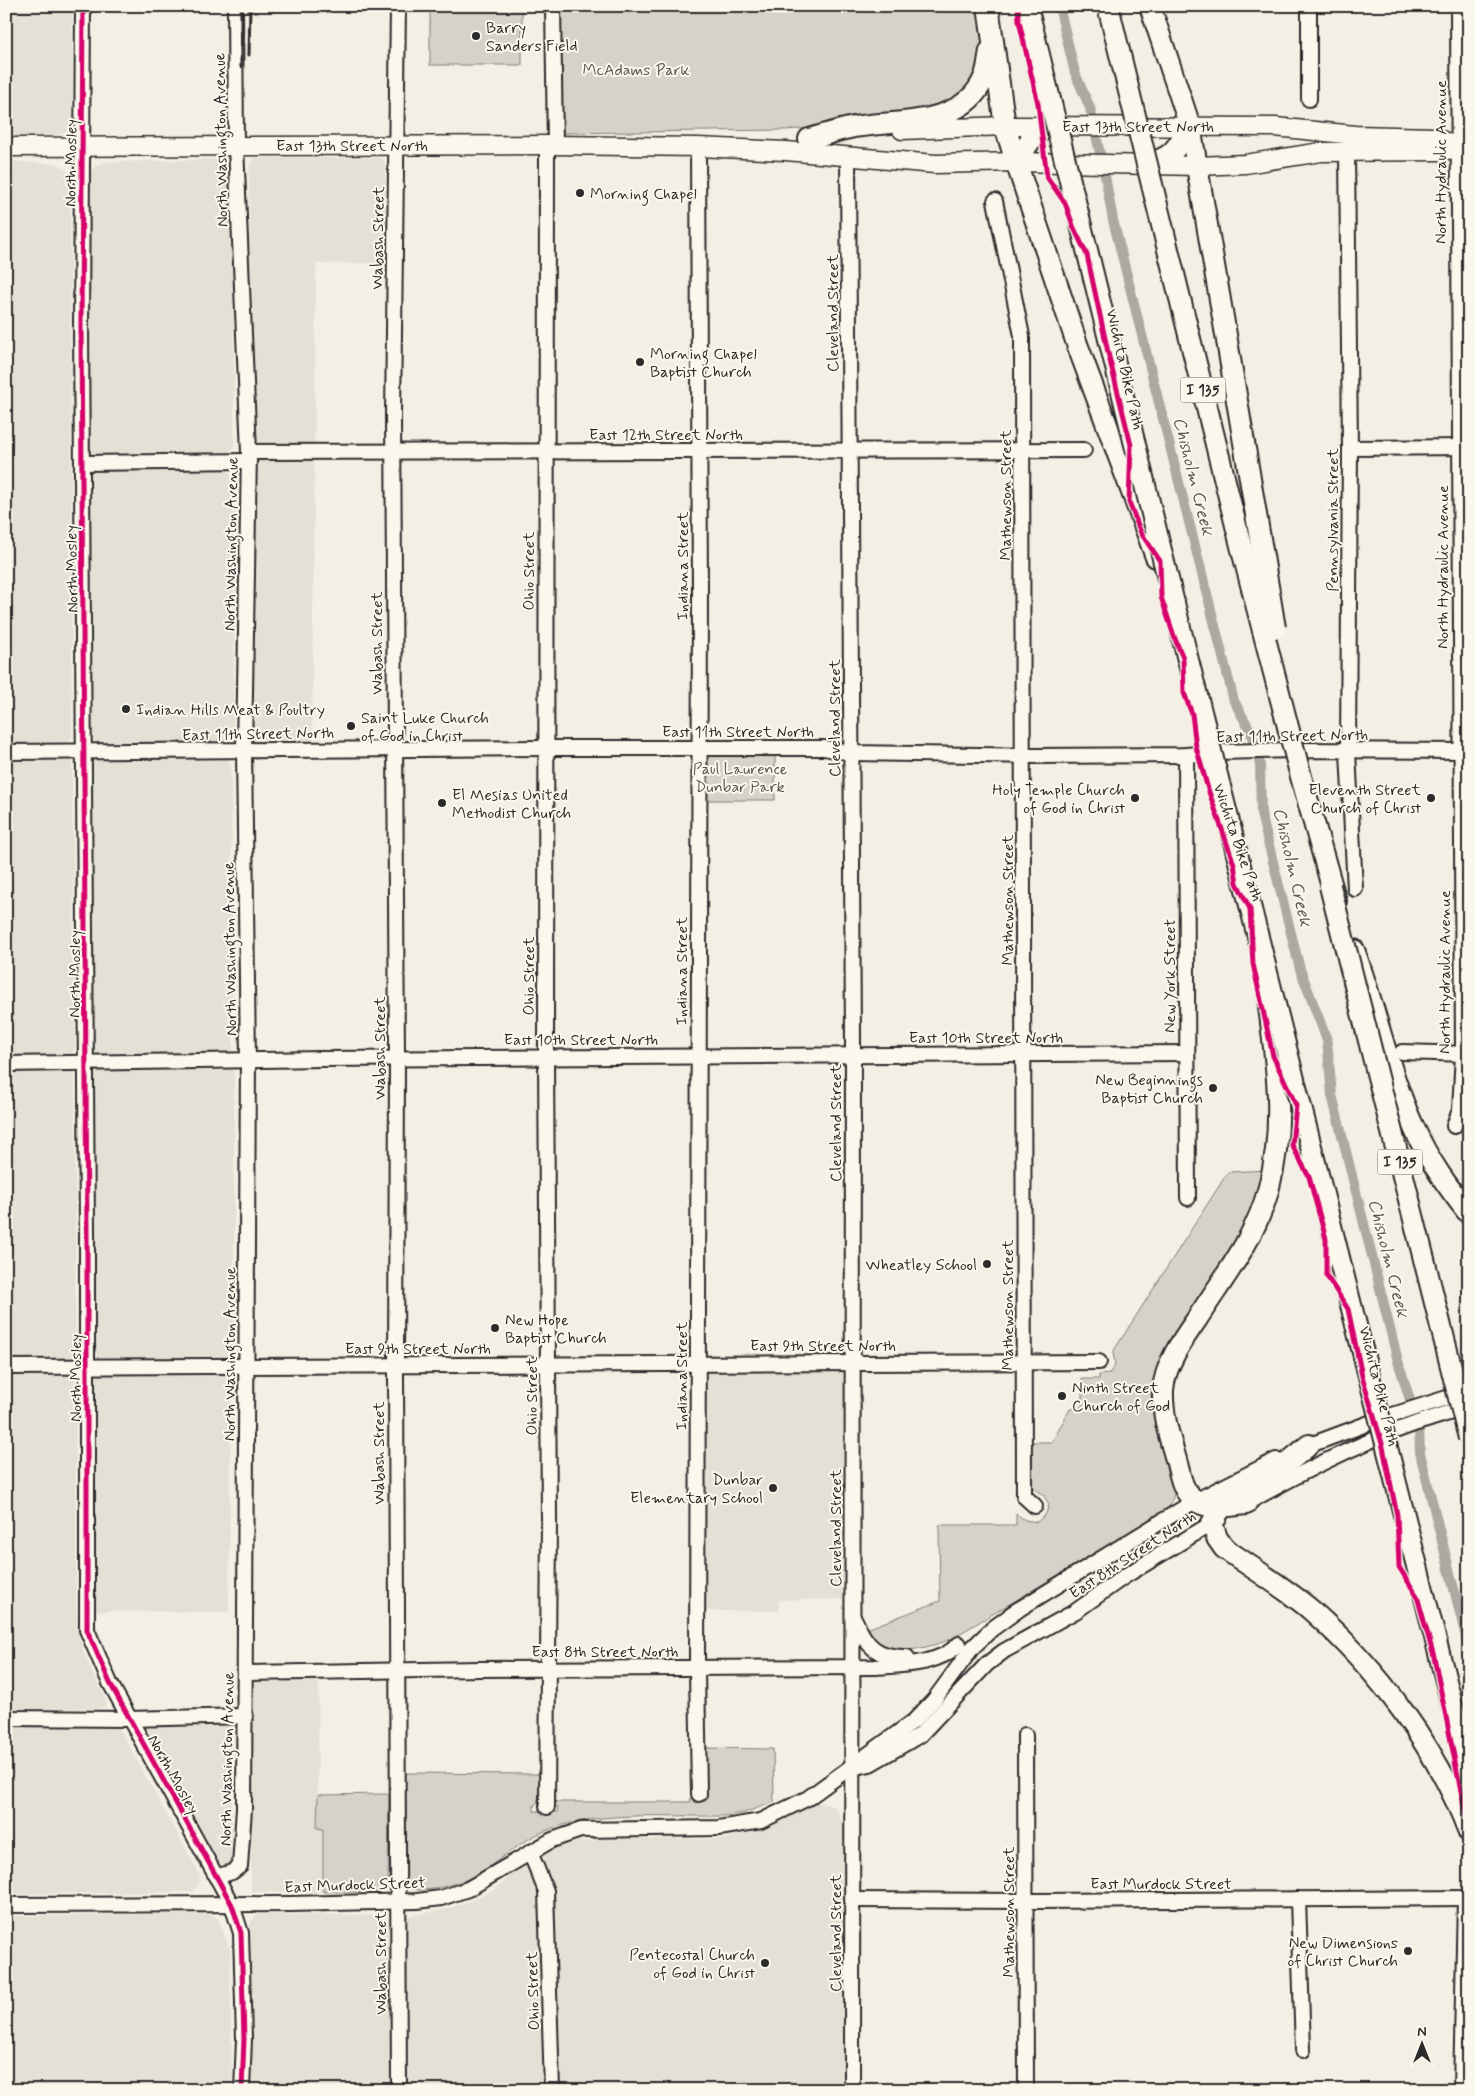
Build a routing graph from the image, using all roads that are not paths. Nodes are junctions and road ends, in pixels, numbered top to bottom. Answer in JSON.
{"nodes":[{"id":1,"x":83,"y":6,"type":"edge"},
{"id":2,"x":235,"y":6,"type":"edge"},
{"id":3,"x":398,"y":6,"type":"edge"},
{"id":4,"x":553,"y":6,"type":"edge"},
{"id":5,"x":988,"y":6,"type":"edge"},
{"id":6,"x":1027,"y":6,"type":"edge"},
{"id":7,"x":1108,"y":6,"type":"edge"},
{"id":8,"x":1150,"y":6,"type":"edge"},
{"id":9,"x":1309,"y":6,"type":"edge"},
{"id":10,"x":1458,"y":6,"type":"edge"},
{"id":11,"x":992,"y":32,"type":"junction"},
{"id":12,"x":1309,"y":99,"type":"dead end"},
{"id":13,"x":1005,"y":126,"type":"junction"},
{"id":14,"x":1190,"y":126,"type":"junction"},
{"id":15,"x":1047,"y":127,"type":"junction"},
{"id":16,"x":809,"y":139,"type":"junction"},
{"id":17,"x":551,"y":145,"type":"junction"},
{"id":18,"x":82,"y":146,"type":"junction"},
{"id":19,"x":236,"y":146,"type":"junction"},
{"id":20,"x":396,"y":146,"type":"junction"},
{"id":21,"x":6,"y":147,"type":"edge"},
{"id":22,"x":698,"y":147,"type":"junction"},
{"id":23,"x":1463,"y":147,"type":"edge"},
{"id":24,"x":1347,"y":152,"type":"junction"},
{"id":25,"x":848,"y":157,"type":"junction"},
{"id":26,"x":1016,"y":162,"type":"junction"},
{"id":27,"x":1145,"y":165,"type":"junction"},
{"id":28,"x":1196,"y":166,"type":"junction"},
{"id":29,"x":995,"y":201,"type":"dead end"},
{"id":30,"x":1464,"y":447,"type":"edge"},
{"id":31,"x":1350,"y":448,"type":"junction"},
{"id":32,"x":1084,"y":450,"type":"dead end"},
{"id":33,"x":699,"y":451,"type":"junction"},
{"id":34,"x":851,"y":451,"type":"junction"},
{"id":35,"x":1023,"y":451,"type":"junction"},
{"id":36,"x":393,"y":452,"type":"junction"},
{"id":37,"x":545,"y":452,"type":"junction"},
{"id":38,"x":249,"y":456,"type":"junction"},
{"id":39,"x":82,"y":463,"type":"junction"},
{"id":40,"x":1187,"y":656,"type":"junction"},
{"id":41,"x":546,"y":748,"type":"junction"},
{"id":42,"x":699,"y":748,"type":"junction"},
{"id":43,"x":394,"y":749,"type":"junction"},
{"id":44,"x":244,"y":751,"type":"junction"},
{"id":45,"x":1465,"y":751,"type":"edge"},
{"id":46,"x":6,"y":752,"type":"edge"},
{"id":47,"x":85,"y":752,"type":"junction"},
{"id":48,"x":852,"y":752,"type":"junction"},
{"id":49,"x":1348,"y":752,"type":"junction"},
{"id":50,"x":1186,"y":755,"type":"junction"},
{"id":51,"x":1024,"y":756,"type":"junction"},
{"id":52,"x":1300,"y":773,"type":"junction"},
{"id":53,"x":1330,"y":886,"type":"junction"},
{"id":54,"x":1355,"y":889,"type":"dead end"},
{"id":55,"x":1259,"y":938,"type":"junction"},
{"id":56,"x":1402,"y":1052,"type":"dead end"},
{"id":57,"x":1186,"y":1053,"type":"junction"},
{"id":58,"x":1025,"y":1054,"type":"junction"},
{"id":59,"x":1466,"y":1054,"type":"edge"},
{"id":60,"x":853,"y":1055,"type":"junction"},
{"id":61,"x":698,"y":1056,"type":"junction"},
{"id":62,"x":546,"y":1057,"type":"junction"},
{"id":63,"x":397,"y":1058,"type":"junction"},
{"id":64,"x":248,"y":1060,"type":"junction"},
{"id":65,"x":87,"y":1062,"type":"junction"},
{"id":66,"x":6,"y":1064,"type":"edge"},
{"id":67,"x":1454,"y":1126,"type":"dead end"},
{"id":68,"x":1188,"y":1198,"type":"dead end"},
{"id":69,"x":1469,"y":1214,"type":"edge"},
{"id":70,"x":1025,"y":1361,"type":"junction"},
{"id":71,"x":853,"y":1362,"type":"junction"},
{"id":72,"x":1099,"y":1362,"type":"dead end"},
{"id":73,"x":698,"y":1363,"type":"junction"},
{"id":74,"x":396,"y":1365,"type":"junction"},
{"id":75,"x":548,"y":1365,"type":"junction"},
{"id":76,"x":87,"y":1366,"type":"junction"},
{"id":77,"x":247,"y":1366,"type":"junction"},
{"id":78,"x":6,"y":1367,"type":"edge"},
{"id":79,"x":1469,"y":1391,"type":"edge"},
{"id":80,"x":1462,"y":1409,"type":"edge"},
{"id":81,"x":1469,"y":1438,"type":"edge"},
{"id":82,"x":1309,"y":1445,"type":"junction"},
{"id":83,"x":1195,"y":1501,"type":"junction"},
{"id":84,"x":1246,"y":1504,"type":"joint"},
{"id":85,"x":1035,"y":1506,"type":"dead end"},
{"id":86,"x":1217,"y":1515,"type":"junction"},
{"id":87,"x":1018,"y":1610,"type":"junction"},
{"id":88,"x":853,"y":1614,"type":"junction"},
{"id":89,"x":959,"y":1644,"type":"junction"},
{"id":90,"x":852,"y":1667,"type":"junction"},
{"id":91,"x":548,"y":1669,"type":"junction"},
{"id":92,"x":697,"y":1669,"type":"junction"},
{"id":93,"x":396,"y":1670,"type":"junction"},
{"id":94,"x":246,"y":1673,"type":"junction"},
{"id":95,"x":245,"y":1716,"type":"junction"},
{"id":96,"x":6,"y":1718,"type":"edge"},
{"id":97,"x":129,"y":1719,"type":"junction"},
{"id":98,"x":920,"y":1735,"type":"joint"},
{"id":99,"x":1025,"y":1735,"type":"dead end"},
{"id":100,"x":853,"y":1767,"type":"junction"},
{"id":101,"x":1469,"y":1772,"type":"edge"},
{"id":102,"x":699,"y":1794,"type":"dead end"},
{"id":103,"x":547,"y":1807,"type":"dead end"},
{"id":104,"x":1469,"y":1832,"type":"edge"},
{"id":105,"x":530,"y":1852,"type":"junction"},
{"id":106,"x":216,"y":1877,"type":"junction"},
{"id":107,"x":1467,"y":1898,"type":"edge"},
{"id":108,"x":1298,"y":1899,"type":"junction"},
{"id":109,"x":853,"y":1900,"type":"junction"},
{"id":110,"x":1026,"y":1901,"type":"junction"},
{"id":111,"x":397,"y":1902,"type":"junction"},
{"id":112,"x":6,"y":1905,"type":"edge"},
{"id":113,"x":232,"y":1905,"type":"junction"},
{"id":114,"x":1303,"y":2050,"type":"dead end"},
{"id":115,"x":242,"y":2090,"type":"edge"},
{"id":116,"x":398,"y":2090,"type":"edge"},
{"id":117,"x":552,"y":2090,"type":"edge"},
{"id":118,"x":852,"y":2090,"type":"edge"},
{"id":119,"x":1026,"y":2090,"type":"edge"},
{"id":120,"x":1461,"y":2090,"type":"edge"}],
"edges":[{"from":1,"to":18,"type":"street","name":"North Mosley"},
{"from":2,"to":19,"type":"street","name":"North Washington Avenue"},
{"from":3,"to":20,"type":"street","name":"Wabash Street"},
{"from":4,"to":17,"type":"street","name":"Ohio Street"},
{"from":5,"to":11,"type":"highway"},
{"from":6,"to":40,"type":"highway","bridge":true},
{"from":7,"to":52,"type":"highway","number":"I 135","bridge":true},
{"from":8,"to":14,"type":"highway"},
{"from":9,"to":12,"type":"street"},
{"from":10,"to":23,"type":"street","name":"North Hydraulic Avenue"},
{"from":11,"to":13,"type":"highway"},
{"from":11,"to":16,"type":"highway"},
{"from":13,"to":15,"type":"main road","name":"East 13th Street North"},
{"from":13,"to":16,"type":"main road","name":"East 13th Street North"},
{"from":13,"to":26,"type":"highway"},
{"from":14,"to":15,"type":"main road","name":"East 13th Street North"},
{"from":14,"to":23,"type":"main road","name":"East 13th Street North"},
{"from":14,"to":27,"type":"highway"},
{"from":14,"to":28,"type":"highway"},
{"from":15,"to":26,"type":"highway"},
{"from":16,"to":22,"type":"main road","name":"East 13th Street North"},
{"from":17,"to":20,"type":"main road","name":"East 13th Street North"},
{"from":17,"to":22,"type":"main road","name":"East 13th Street North"},
{"from":17,"to":37,"type":"street","name":"Ohio Street"},
{"from":18,"to":19,"type":"main road","name":"East 13th Street North"},
{"from":18,"to":21,"type":"main road","name":"East 13th Street North"},
{"from":18,"to":39,"type":"street","name":"North Mosley"},
{"from":19,"to":20,"type":"main road","name":"East 13th Street North"},
{"from":19,"to":38,"type":"street","name":"North Washington Avenue"},
{"from":20,"to":36,"type":"street","name":"Wabash Street"},
{"from":22,"to":25,"type":"main road","name":"East 13th Street North"},
{"from":22,"to":33,"type":"street","name":"Indiana Street"},
{"from":23,"to":24,"type":"main road","name":"East 13th Street North"},
{"from":23,"to":30,"type":"street","name":"North Hydraulic Avenue"},
{"from":24,"to":28,"type":"main road","name":"East 13th Street North"},
{"from":24,"to":31,"type":"street","name":"Pennsylvania Street"},
{"from":25,"to":26,"type":"main road","name":"East 13th Street North"},
{"from":25,"to":34,"type":"street","name":"Cleveland Street"},
{"from":26,"to":27,"type":"main road","name":"East 13th Street North"},
{"from":26,"to":40,"type":"highway","bridge":true},
{"from":27,"to":28,"type":"main road","name":"East 13th Street North"},
{"from":28,"to":52,"type":"highway","bridge":true},
{"from":29,"to":35,"type":"street","name":"Mathewson Street"},
{"from":30,"to":31,"type":"street"},
{"from":30,"to":45,"type":"street","name":"North Hydraulic Avenue"},
{"from":31,"to":49,"type":"street","name":"Pennsylvania Street"},
{"from":32,"to":35,"type":"street","name":"East 12th Street North"},
{"from":33,"to":34,"type":"street","name":"East 12th Street North"},
{"from":33,"to":37,"type":"street","name":"East 12th Street North"},
{"from":33,"to":42,"type":"street","name":"Indiana Street"},
{"from":34,"to":35,"type":"street","name":"East 12th Street North"},
{"from":34,"to":48,"type":"street","name":"Cleveland Street"},
{"from":35,"to":51,"type":"street","name":"Mathewson Street"},
{"from":36,"to":37,"type":"street","name":"East 12th Street North"},
{"from":36,"to":38,"type":"street","name":"East 12th Street North"},
{"from":36,"to":43,"type":"street","name":"Wabash Street"},
{"from":37,"to":41,"type":"street","name":"Ohio Street"},
{"from":38,"to":39,"type":"street","name":"East 12th Street North"},
{"from":38,"to":44,"type":"street","name":"North Washington Avenue"},
{"from":39,"to":47,"type":"street","name":"North Mosley"},
{"from":40,"to":55,"type":"highway","bridge":true},
{"from":41,"to":42,"type":"street","name":"East 11th Street North"},
{"from":41,"to":43,"type":"street","name":"East 11th Street North"},
{"from":41,"to":62,"type":"street","name":"Ohio Street"},
{"from":42,"to":48,"type":"street","name":"East 11th Street North"},
{"from":42,"to":61,"type":"street","name":"Indiana Street"},
{"from":43,"to":44,"type":"street","name":"East 11th Street North"},
{"from":43,"to":63,"type":"street","name":"Wabash Street"},
{"from":44,"to":47,"type":"street","name":"East 11th Street North"},
{"from":44,"to":64,"type":"street","name":"North Washington Avenue"},
{"from":45,"to":49,"type":"street","name":"East 11th Street North"},
{"from":45,"to":59,"type":"street","name":"North Hydraulic Avenue"},
{"from":46,"to":47,"type":"street","name":"East 11th Street North"},
{"from":47,"to":65,"type":"street","name":"North Mosley"},
{"from":48,"to":51,"type":"street","name":"East 11th Street North"},
{"from":48,"to":60,"type":"street","name":"Cleveland Street"},
{"from":49,"to":50,"type":"street","name":"East 11th Street North"},
{"from":49,"to":54,"type":"street","name":"Pennsylvania Street"},
{"from":50,"to":51,"type":"street","name":"East 11th Street North"},
{"from":50,"to":57,"type":"street","name":"New York Street"},
{"from":51,"to":58,"type":"street","name":"Mathewson Street"},
{"from":52,"to":53,"type":"highway","number":"I 135"},
{"from":53,"to":69,"type":"highway","bridge":true},
{"from":53,"to":81,"type":"highway","number":"I 135","bridge":true},
{"from":55,"to":83,"type":"highway","bridge":true},
{"from":55,"to":101,"type":"highway","bridge":true},
{"from":56,"to":59,"type":"street"},
{"from":57,"to":58,"type":"street","name":"East 10th Street North"},
{"from":57,"to":68,"type":"street","name":"New York Street"},
{"from":58,"to":60,"type":"street","name":"East 10th Street North"},
{"from":58,"to":70,"type":"street","name":"Mathewson Street"},
{"from":59,"to":67,"type":"street","name":"North Hydraulic Avenue"},
{"from":60,"to":61,"type":"street","name":"East 10th Street North"},
{"from":60,"to":71,"type":"street","name":"Cleveland Street"},
{"from":61,"to":62,"type":"street","name":"East 10th Street North"},
{"from":61,"to":73,"type":"street","name":"Indiana Street"},
{"from":62,"to":63,"type":"street","name":"East 10th Street North"},
{"from":62,"to":75,"type":"street","name":"Ohio Street"},
{"from":63,"to":64,"type":"street","name":"East 10th Street North"},
{"from":63,"to":74,"type":"street","name":"Wabash Street"},
{"from":64,"to":65,"type":"street","name":"East 10th Street North"},
{"from":64,"to":77,"type":"street","name":"North Washington Avenue"},
{"from":65,"to":66,"type":"street","name":"East 10th Street North"},
{"from":65,"to":76,"type":"street","name":"North Mosley"},
{"from":70,"to":71,"type":"street","name":"East 9th Street North"},
{"from":70,"to":72,"type":"street","name":"East 9th Street North"},
{"from":70,"to":85,"type":"street","name":"Mathewson Street"},
{"from":71,"to":73,"type":"street","name":"East 9th Street North"},
{"from":71,"to":88,"type":"street","name":"Cleveland Street"},
{"from":73,"to":75,"type":"street","name":"East 9th Street North"},
{"from":73,"to":92,"type":"street","name":"Indiana Street"},
{"from":74,"to":75,"type":"street","name":"East 9th Street North"},
{"from":74,"to":77,"type":"street","name":"East 9th Street North"},
{"from":74,"to":93,"type":"street","name":"Wabash Street"},
{"from":75,"to":91,"type":"street","name":"Ohio Street"},
{"from":76,"to":77,"type":"street","name":"East 9th Street North"},
{"from":76,"to":78,"type":"street","name":"East 9th Street North"},
{"from":76,"to":97,"type":"street","name":"North Mosley"},
{"from":77,"to":94,"type":"street","name":"North Washington Avenue"},
{"from":79,"to":82,"type":"street","name":"East 8th Street North"},
{"from":80,"to":84,"type":"street"},
{"from":82,"to":83,"type":"street","name":"East 8th Street North"},
{"from":82,"to":86,"type":"highway"},
{"from":83,"to":86,"type":"highway"},
{"from":83,"to":87,"type":"street","name":"East 8th Street North"},
{"from":84,"to":86,"type":"highway"},
{"from":86,"to":98,"type":"street","name":"East 8th Street North"},
{"from":86,"to":104,"type":"highway"},
{"from":87,"to":89,"type":"street","name":"East 8th Street North"},
{"from":87,"to":100,"type":"street","name":"East Murdock Street"},
{"from":88,"to":89,"type":"street","name":"East 8th Street North"},
{"from":88,"to":90,"type":"street","name":"Cleveland Street"},
{"from":89,"to":90,"type":"street","name":"East 8th Street North"},
{"from":90,"to":92,"type":"street","name":"East 8th Street North"},
{"from":90,"to":100,"type":"street","name":"Cleveland Street"},
{"from":91,"to":92,"type":"street","name":"East 8th Street North"},
{"from":91,"to":93,"type":"street","name":"East 8th Street North"},
{"from":91,"to":103,"type":"street","name":"Ohio Street"},
{"from":92,"to":102,"type":"street","name":"Indiana Street"},
{"from":93,"to":94,"type":"street","name":"East 8th Street North"},
{"from":93,"to":111,"type":"street","name":"Wabash Street"},
{"from":94,"to":95,"type":"street","name":"North Washington Avenue"},
{"from":95,"to":97,"type":"street"},
{"from":95,"to":106,"type":"street","name":"North Washington Avenue"},
{"from":96,"to":97,"type":"street"},
{"from":97,"to":106,"type":"street","name":"North Mosley"},
{"from":98,"to":100,"type":"street","name":"East Murdock Street"},
{"from":99,"to":110,"type":"street","name":"Mathewson Street"},
{"from":100,"to":105,"type":"street","name":"East Murdock Street"},
{"from":100,"to":109,"type":"street","name":"Cleveland Street"},
{"from":105,"to":111,"type":"street","name":"East Murdock Street"},
{"from":105,"to":117,"type":"street","name":"Ohio Street"},
{"from":106,"to":113,"type":"street","name":"North Mosley"},
{"from":107,"to":108,"type":"street","name":"East Murdock Street"},
{"from":107,"to":120,"type":"street"},
{"from":108,"to":110,"type":"street","name":"East Murdock Street"},
{"from":108,"to":114,"type":"street"},
{"from":109,"to":110,"type":"street","name":"East Murdock Street"},
{"from":109,"to":118,"type":"street","name":"Cleveland Street"},
{"from":110,"to":119,"type":"street","name":"Mathewson Street"},
{"from":111,"to":113,"type":"street","name":"East Murdock Street"},
{"from":111,"to":116,"type":"street","name":"Wabash Street"},
{"from":112,"to":113,"type":"street","name":"East Murdock Street"},
{"from":113,"to":115,"type":"street"}]}
